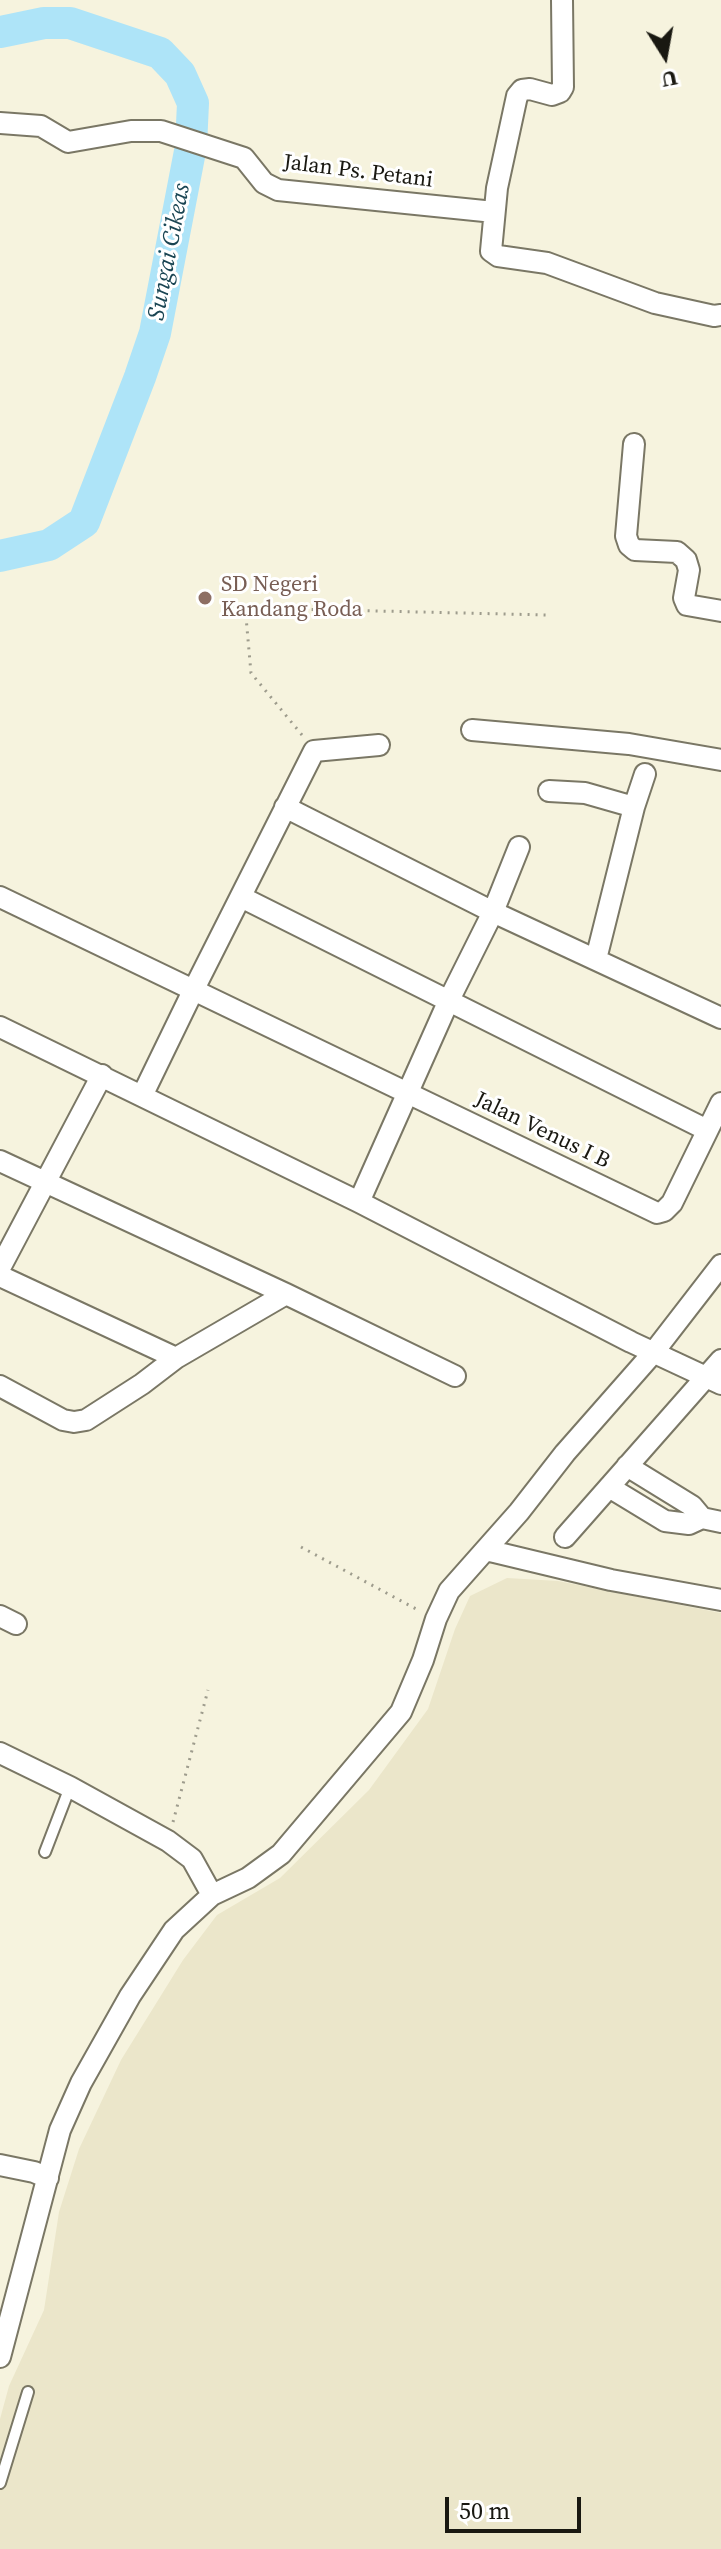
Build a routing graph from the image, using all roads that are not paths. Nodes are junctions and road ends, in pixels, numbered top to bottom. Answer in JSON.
{"nodes":[{"id":1,"x":562,"y":0,"type":"edge"},
{"id":2,"x":0,"y":123,"type":"edge"},
{"id":3,"x":494,"y":212,"type":"junction"},
{"id":4,"x":721,"y":315,"type":"edge"},
{"id":5,"x":634,"y":444,"type":"dead end"},
{"id":6,"x":721,"y":611,"type":"edge"},
{"id":7,"x":472,"y":730,"type":"dead end"},
{"id":8,"x":379,"y":745,"type":"dead end"},
{"id":9,"x":721,"y":760,"type":"edge"},
{"id":10,"x":645,"y":774,"type":"dead end"},
{"id":11,"x":549,"y":791,"type":"dead end"},
{"id":12,"x":285,"y":807,"type":"junction"},
{"id":13,"x":634,"y":807,"type":"junction"},
{"id":14,"x":519,"y":847,"type":"dead end"},
{"id":15,"x":0,"y":897,"type":"edge"},
{"id":16,"x":241,"y":897,"type":"junction"},
{"id":17,"x":493,"y":912,"type":"junction"},
{"id":18,"x":596,"y":959,"type":"junction"},
{"id":19,"x":193,"y":991,"type":"junction"},
{"id":20,"x":449,"y":1000,"type":"junction"},
{"id":21,"x":721,"y":1018,"type":"edge"},
{"id":22,"x":0,"y":1027,"type":"edge"},
{"id":23,"x":102,"y":1075,"type":"junction"},
{"id":24,"x":407,"y":1092,"type":"junction"},
{"id":25,"x":142,"y":1096,"type":"junction"},
{"id":26,"x":721,"y":1103,"type":"edge"},
{"id":27,"x":707,"y":1130,"type":"junction"},
{"id":28,"x":0,"y":1161,"type":"edge"},
{"id":29,"x":45,"y":1182,"type":"junction"},
{"id":30,"x":359,"y":1202,"type":"junction"},
{"id":31,"x":721,"y":1265,"type":"edge"},
{"id":32,"x":0,"y":1268,"type":"edge"},
{"id":33,"x":0,"y":1276,"type":"edge"},
{"id":34,"x":286,"y":1294,"type":"junction"},
{"id":35,"x":653,"y":1353,"type":"junction"},
{"id":36,"x":176,"y":1358,"type":"junction"},
{"id":37,"x":721,"y":1360,"type":"edge"},
{"id":38,"x":455,"y":1376,"type":"dead end"},
{"id":39,"x":714,"y":1382,"type":"edge"},
{"id":40,"x":0,"y":1386,"type":"edge"},
{"id":41,"x":627,"y":1466,"type":"junction"},
{"id":42,"x":609,"y":1487,"type":"junction"},
{"id":43,"x":712,"y":1520,"type":"edge"},
{"id":44,"x":565,"y":1537,"type":"dead end"},
{"id":45,"x":486,"y":1550,"type":"junction"},
{"id":46,"x":721,"y":1600,"type":"edge"},
{"id":47,"x":0,"y":1753,"type":"edge"},
{"id":48,"x":70,"y":1787,"type":"junction"},
{"id":49,"x":45,"y":1852,"type":"dead end"},
{"id":50,"x":212,"y":1895,"type":"junction"},
{"id":51,"x":0,"y":2165,"type":"edge"},
{"id":52,"x":48,"y":2178,"type":"junction"},
{"id":53,"x":0,"y":2357,"type":"edge"},
{"id":54,"x":28,"y":2392,"type":"dead end"},
{"id":55,"x":0,"y":2483,"type":"edge"}],
"edges":[{"from":1,"to":3,"type":"street"},
{"from":2,"to":3,"type":"street","name":"Jalan Ps. Petani"},
{"from":3,"to":4,"type":"street"},
{"from":5,"to":6,"type":"street"},
{"from":7,"to":9,"type":"street"},
{"from":8,"to":12,"type":"street"},
{"from":10,"to":13,"type":"street"},
{"from":11,"to":13,"type":"street"},
{"from":12,"to":16,"type":"street"},
{"from":12,"to":17,"type":"street"},
{"from":13,"to":18,"type":"street"},
{"from":14,"to":17,"type":"street"},
{"from":15,"to":19,"type":"street","name":"Jalan Venus I B"},
{"from":16,"to":19,"type":"street"},
{"from":16,"to":20,"type":"street"},
{"from":17,"to":18,"type":"street"},
{"from":17,"to":20,"type":"street"},
{"from":18,"to":21,"type":"street"},
{"from":19,"to":24,"type":"street","name":"Jalan Venus I B"},
{"from":19,"to":25,"type":"street"},
{"from":20,"to":24,"type":"street"},
{"from":20,"to":27,"type":"street"},
{"from":22,"to":23,"type":"street"},
{"from":23,"to":25,"type":"street"},
{"from":23,"to":29,"type":"street"},
{"from":24,"to":27,"type":"street","name":"Jalan Venus I B"},
{"from":24,"to":30,"type":"street"},
{"from":25,"to":30,"type":"street"},
{"from":26,"to":27,"type":"street"},
{"from":28,"to":29,"type":"street"},
{"from":29,"to":32,"type":"street"},
{"from":29,"to":34,"type":"street"},
{"from":30,"to":35,"type":"street"},
{"from":31,"to":35,"type":"street"},
{"from":33,"to":36,"type":"street"},
{"from":34,"to":36,"type":"street"},
{"from":34,"to":38,"type":"street"},
{"from":35,"to":39,"type":"street"},
{"from":35,"to":45,"type":"street"},
{"from":36,"to":40,"type":"street"},
{"from":37,"to":39,"type":"street"},
{"from":39,"to":41,"type":"street"},
{"from":41,"to":42,"type":"street"},
{"from":41,"to":43,"type":"street"},
{"from":42,"to":43,"type":"street"},
{"from":42,"to":44,"type":"street"},
{"from":45,"to":46,"type":"street"},
{"from":45,"to":50,"type":"street"},
{"from":47,"to":48,"type":"street"},
{"from":48,"to":49,"type":"lane"},
{"from":48,"to":50,"type":"street"},
{"from":50,"to":52,"type":"street"},
{"from":51,"to":52,"type":"street"},
{"from":52,"to":53,"type":"street"},
{"from":54,"to":55,"type":"lane"}]}
